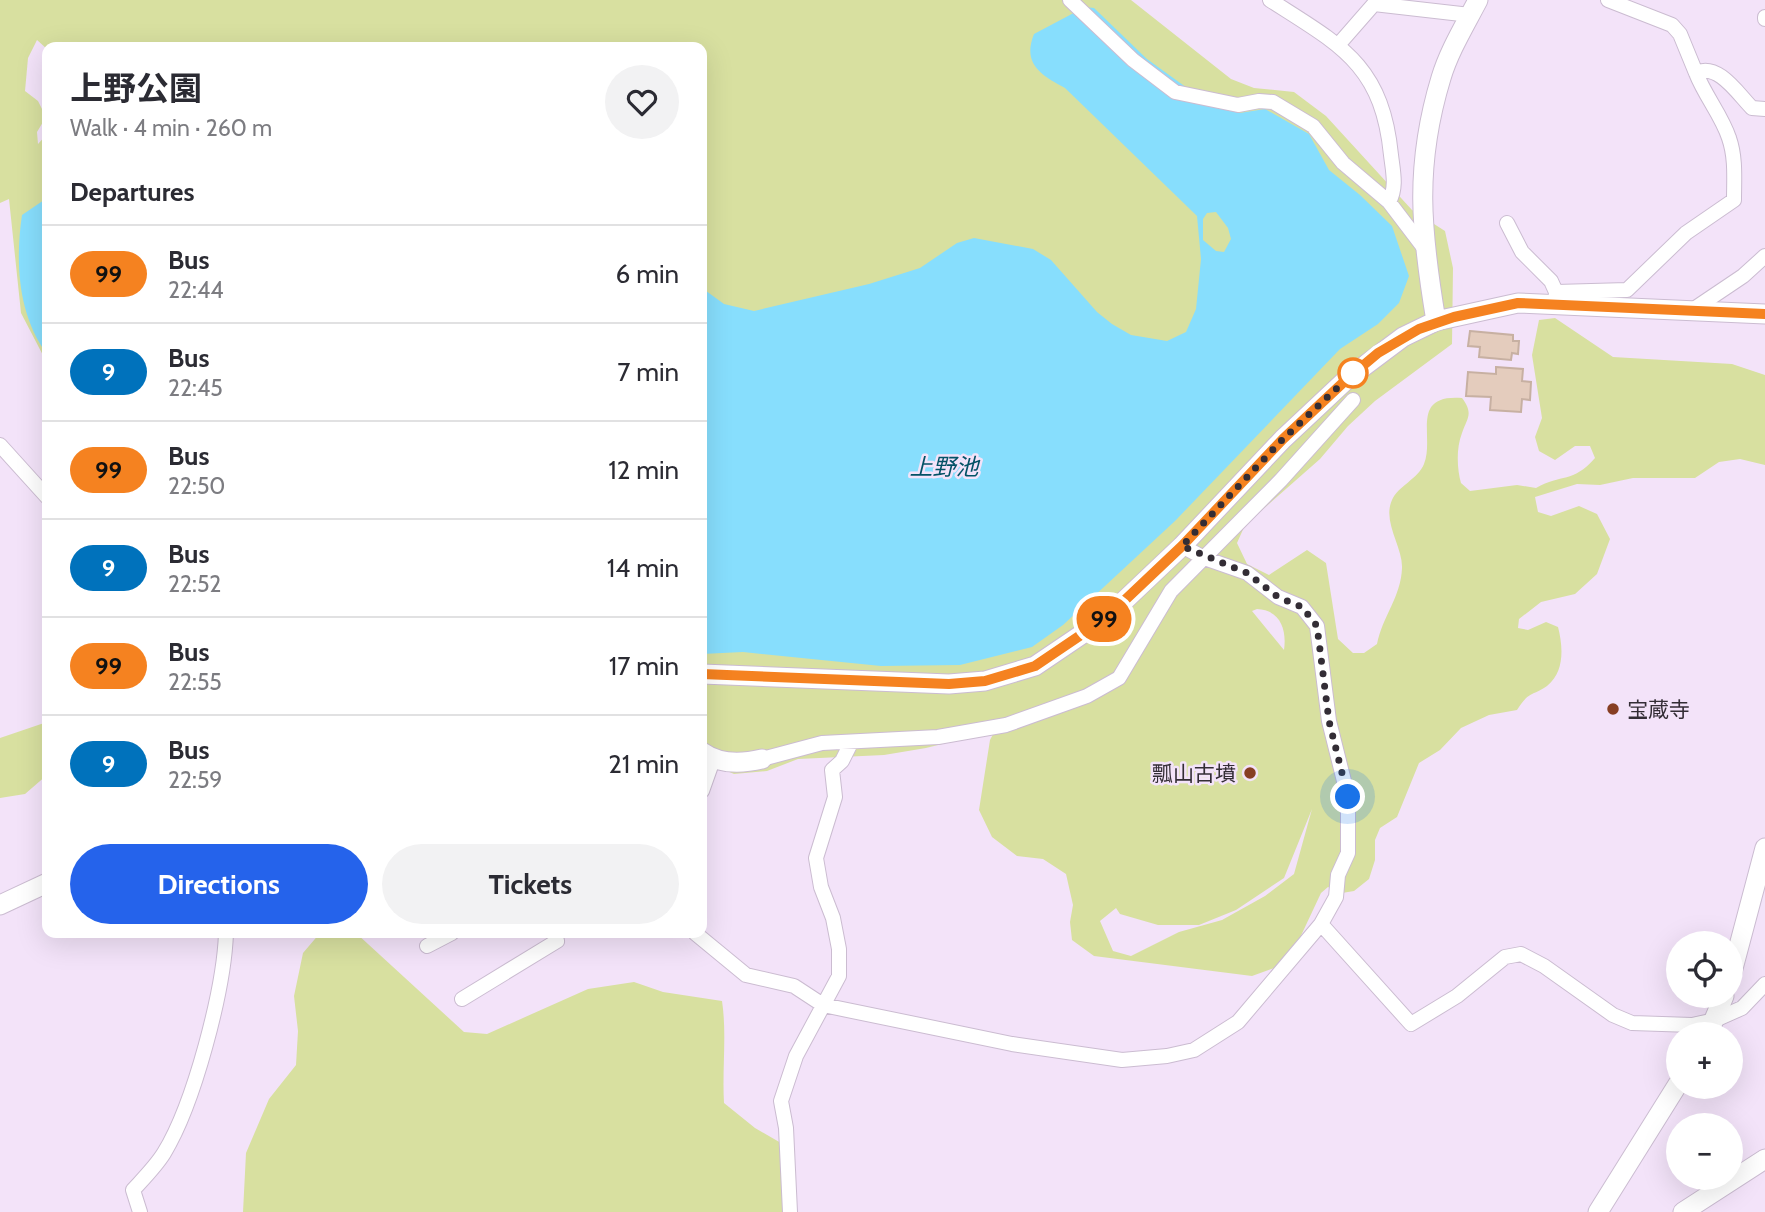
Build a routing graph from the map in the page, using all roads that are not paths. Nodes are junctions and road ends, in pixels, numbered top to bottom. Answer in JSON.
{"nodes":[{"id":1,"x":1070,"y":0,"type":"edge"},
{"id":2,"x":1270,"y":0,"type":"edge"},
{"id":3,"x":1608,"y":0,"type":"edge"},
{"id":4,"x":1474,"y":8,"type":"edge"},
{"id":5,"x":1339,"y":44,"type":"junction"},
{"id":6,"x":1696,"y":73,"type":"junction"},
{"id":7,"x":1765,"y":109,"type":"edge"},
{"id":8,"x":1389,"y":202,"type":"junction"},
{"id":9,"x":1507,"y":223,"type":"dead end"},
{"id":10,"x":1424,"y":248,"type":"junction"},
{"id":11,"x":1765,"y":256,"type":"edge"},
{"id":12,"x":1555,"y":299,"type":"junction"},
{"id":13,"x":1691,"y":311,"type":"junction"},
{"id":14,"x":1765,"y":314,"type":"edge"},
{"id":15,"x":1436,"y":321,"type":"junction"},
{"id":16,"x":1353,"y":400,"type":"dead end"},
{"id":17,"x":0,"y":445,"type":"edge"},
{"id":18,"x":42,"y":491,"type":"edge"},
{"id":19,"x":1182,"y":546,"type":"junction"},
{"id":20,"x":1204,"y":558,"type":"junction"},
{"id":21,"x":707,"y":674,"type":"edge"},
{"id":22,"x":851,"y":743,"type":"junction"},
{"id":23,"x":707,"y":756,"type":"edge"},
{"id":24,"x":762,"y":759,"type":"joint"},
{"id":25,"x":1765,"y":848,"type":"edge"},
{"id":26,"x":42,"y":885,"type":"edge"},
{"id":27,"x":0,"y":905,"type":"edge"},
{"id":28,"x":1321,"y":924,"type":"junction"},
{"id":29,"x":1743,"y":931,"type":"edge"},
{"id":30,"x":226,"y":938,"type":"edge"},
{"id":31,"x":442,"y":938,"type":"edge"},
{"id":32,"x":556,"y":938,"type":"edge"},
{"id":33,"x":701,"y":938,"type":"edge"},
{"id":34,"x":427,"y":946,"type":"dead end"},
{"id":35,"x":1765,"y":984,"type":"edge"},
{"id":36,"x":462,"y":999,"type":"dead end"},
{"id":37,"x":823,"y":1005,"type":"junction"},
{"id":38,"x":1720,"y":1022,"type":"edge"},
{"id":39,"x":1666,"y":1024,"type":"edge"},
{"id":40,"x":1669,"y":1099,"type":"edge"},
{"id":41,"x":1765,"y":1159,"type":"edge"},
{"id":42,"x":140,"y":1212,"type":"edge"},
{"id":43,"x":790,"y":1212,"type":"edge"},
{"id":44,"x":1598,"y":1212,"type":"edge"},
{"id":45,"x":1683,"y":1212,"type":"edge"}],
"edges":[{"from":1,"to":8,"type":"street"},
{"from":2,"to":5,"type":"street"},
{"from":3,"to":6,"type":"street"},
{"from":4,"to":5,"type":"street"},
{"from":4,"to":10,"type":"main road"},
{"from":5,"to":8,"type":"street"},
{"from":6,"to":7,"type":"street"},
{"from":6,"to":12,"type":"street"},
{"from":8,"to":10,"type":"street"},
{"from":9,"to":12,"type":"street"},
{"from":10,"to":15,"type":"main road"},
{"from":11,"to":13,"type":"street"},
{"from":12,"to":13,"type":"main road"},
{"from":12,"to":15,"type":"main road"},
{"from":13,"to":14,"type":"main road"},
{"from":15,"to":19,"type":"main road"},
{"from":16,"to":20,"type":"street"},
{"from":17,"to":18,"type":"street"},
{"from":19,"to":20,"type":"street"},
{"from":19,"to":21,"type":"main road"},
{"from":20,"to":22,"type":"street"},
{"from":20,"to":28,"type":"street"},
{"from":22,"to":24,"type":"street"},
{"from":22,"to":37,"type":"street"},
{"from":23,"to":24,"type":"main road"},
{"from":25,"to":29,"type":"main road"},
{"from":26,"to":27,"type":"main road"},
{"from":28,"to":37,"type":"street"},
{"from":28,"to":39,"type":"street"},
{"from":30,"to":42,"type":"street"},
{"from":31,"to":34,"type":"street"},
{"from":32,"to":36,"type":"street"},
{"from":33,"to":37,"type":"street"},
{"from":35,"to":38,"type":"street"},
{"from":37,"to":43,"type":"street"},
{"from":40,"to":44,"type":"main road"},
{"from":41,"to":45,"type":"main road"}]}
